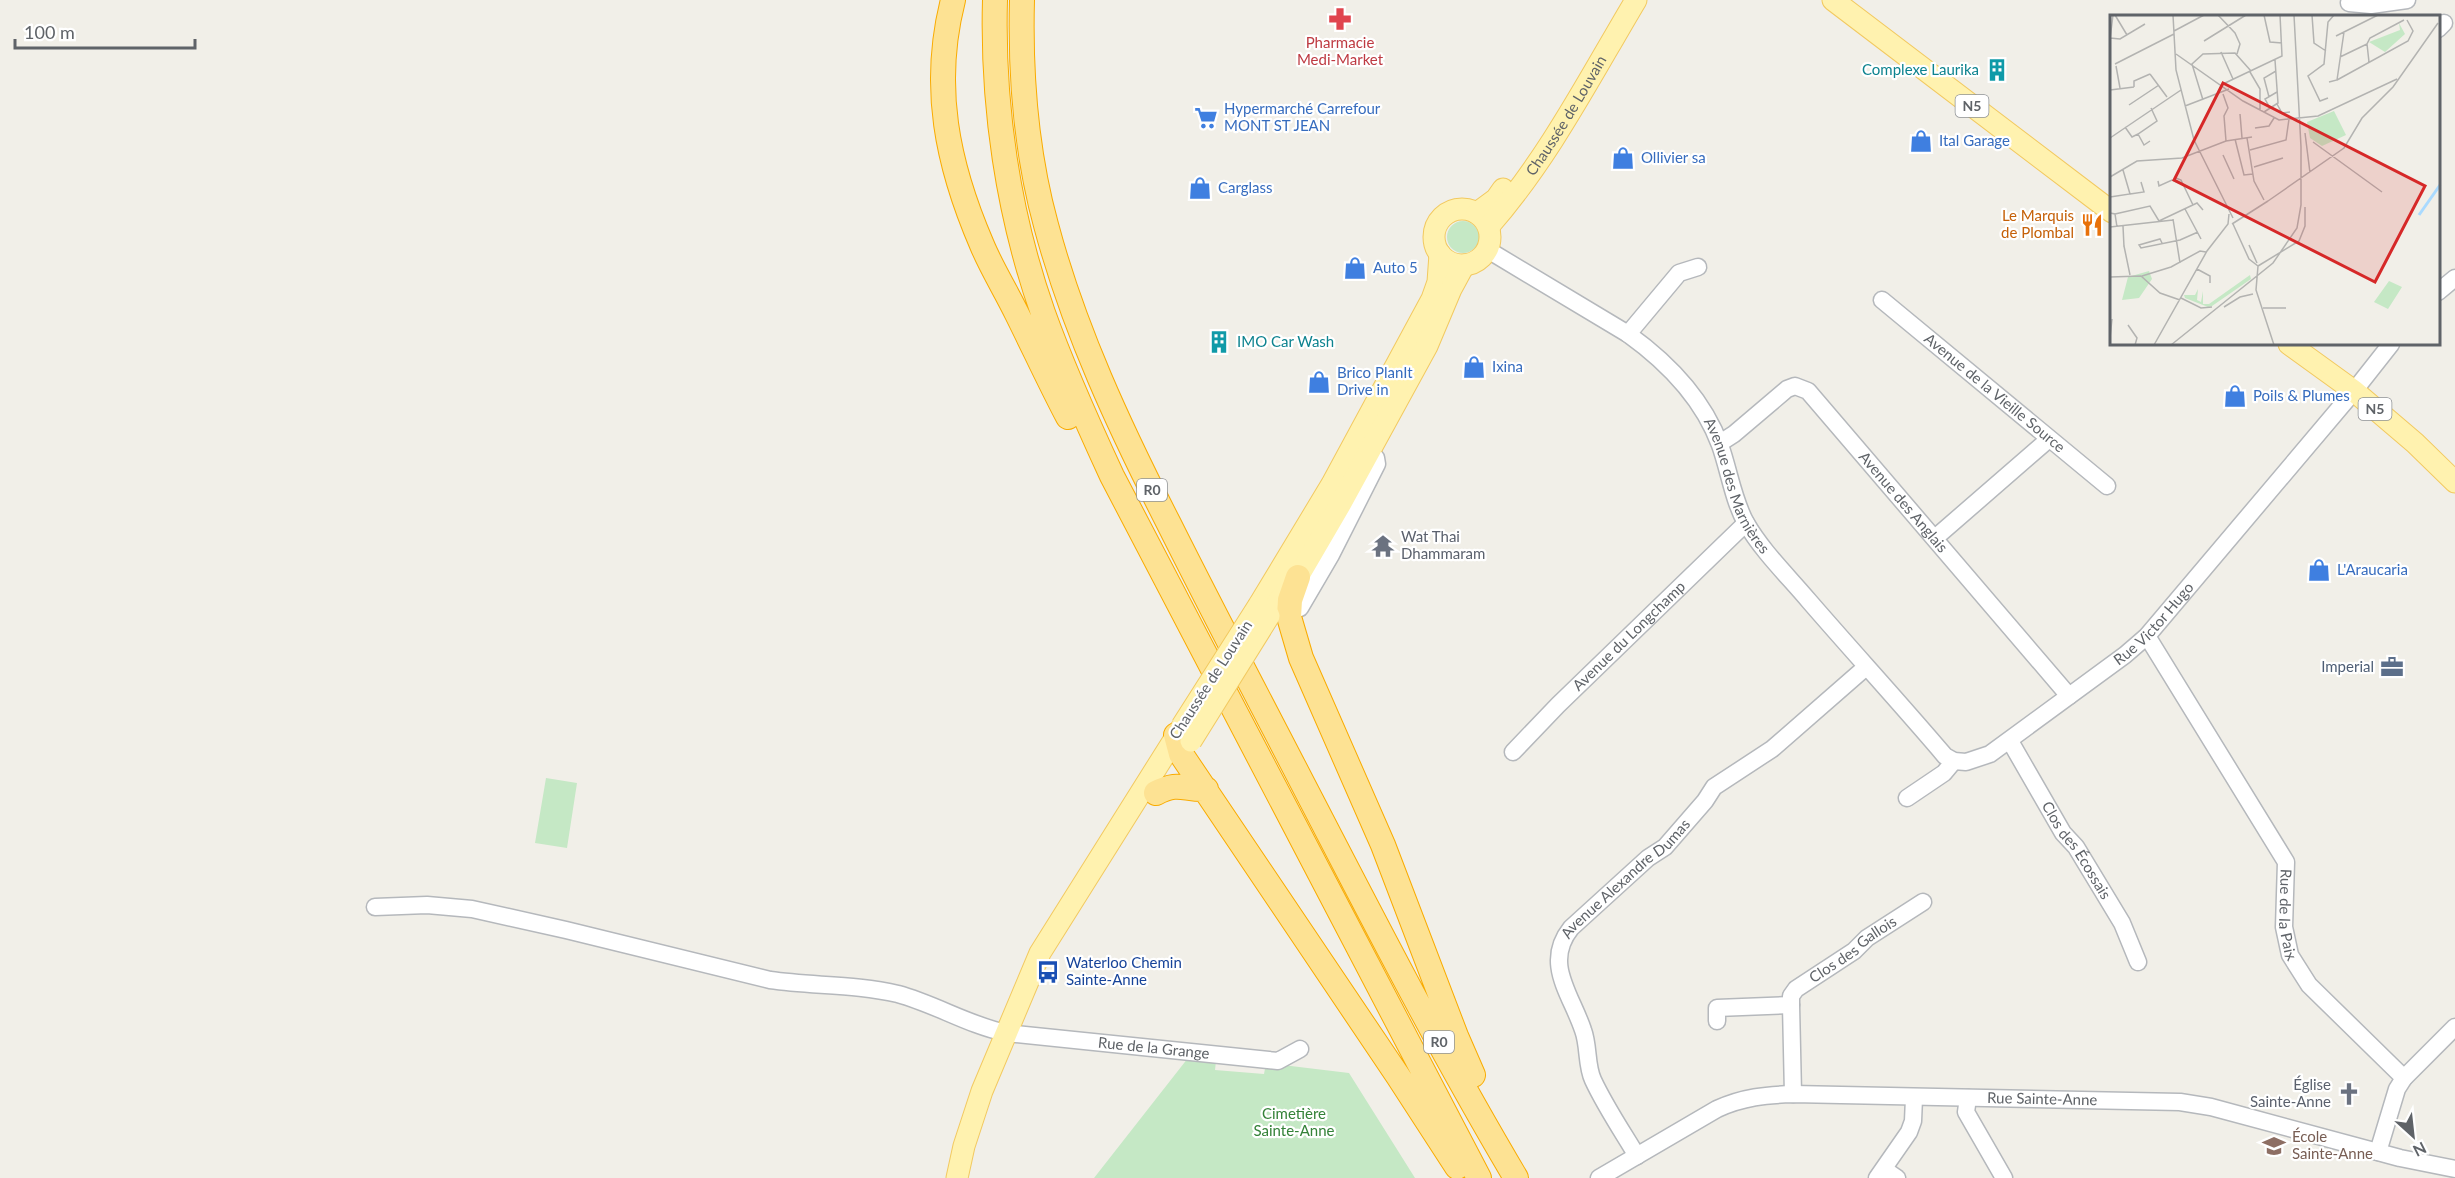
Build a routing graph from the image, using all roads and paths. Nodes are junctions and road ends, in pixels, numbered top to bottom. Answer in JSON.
{"nodes":[{"id":1,"x":953,"y":0,"type":"edge"},
{"id":2,"x":995,"y":0,"type":"edge"},
{"id":3,"x":1022,"y":0,"type":"edge"},
{"id":4,"x":1620,"y":0,"type":"edge"},
{"id":5,"x":1636,"y":0,"type":"edge"},
{"id":6,"x":1833,"y":0,"type":"edge"},
{"id":7,"x":2407,"y":0,"type":"edge"},
{"id":8,"x":2348,"y":1,"type":"edge"},
{"id":9,"x":2365,"y":15,"type":"edge"},
{"id":10,"x":2110,"y":210,"type":"edge"},
{"id":11,"x":1483,"y":219,"type":"junction"},
{"id":12,"x":1488,"y":250,"type":"junction"},
{"id":13,"x":1440,"y":254,"type":"junction"},
{"id":14,"x":1464,"y":265,"type":"junction"},
{"id":15,"x":1698,"y":267,"type":"dead end"},
{"id":16,"x":2455,"y":278,"type":"edge"},
{"id":17,"x":2440,"y":291,"type":"edge"},
{"id":18,"x":1882,"y":300,"type":"dead end"},
{"id":19,"x":1628,"y":334,"type":"junction"},
{"id":20,"x":2290,"y":345,"type":"edge"},
{"id":21,"x":2390,"y":345,"type":"edge"},
{"id":22,"x":1407,"y":346,"type":"junction"},
{"id":23,"x":2354,"y":391,"type":"junction"},
{"id":24,"x":1392,"y":410,"type":"junction"},
{"id":25,"x":2049,"y":439,"type":"junction"},
{"id":26,"x":1720,"y":443,"type":"junction"},
{"id":27,"x":1112,"y":476,"type":"junction"},
{"id":28,"x":2455,"y":482,"type":"edge"},
{"id":29,"x":1332,"y":484,"type":"junction"},
{"id":30,"x":2107,"y":486,"type":"dead end"},
{"id":31,"x":1345,"y":512,"type":"junction"},
{"id":32,"x":1746,"y":523,"type":"junction"},
{"id":33,"x":1935,"y":538,"type":"junction"},
{"id":34,"x":1298,"y":577,"type":"junction"},
{"id":35,"x":1300,"y":608,"type":"dead end"},
{"id":36,"x":1264,"y":610,"type":"junction"},
{"id":37,"x":2147,"y":636,"type":"junction"},
{"id":38,"x":1866,"y":666,"type":"junction"},
{"id":39,"x":2069,"y":696,"type":"junction"},
{"id":40,"x":1183,"y":739,"type":"junction"},
{"id":41,"x":2010,"y":741,"type":"junction"},
{"id":42,"x":1514,"y":752,"type":"dead end"},
{"id":43,"x":1954,"y":761,"type":"junction"},
{"id":44,"x":1206,"y":789,"type":"junction"},
{"id":45,"x":1156,"y":793,"type":"junction"},
{"id":46,"x":1907,"y":798,"type":"dead end"},
{"id":47,"x":1923,"y":902,"type":"dead end"},
{"id":48,"x":375,"y":907,"type":"dead end"},
{"id":49,"x":2138,"y":962,"type":"dead end"},
{"id":50,"x":1791,"y":1005,"type":"junction"},
{"id":51,"x":1015,"y":1013,"type":"junction"},
{"id":52,"x":1717,"y":1022,"type":"dead end"},
{"id":53,"x":2455,"y":1027,"type":"edge"},
{"id":54,"x":1006,"y":1033,"type":"junction"},
{"id":55,"x":1300,"y":1049,"type":"dead end"},
{"id":56,"x":2404,"y":1078,"type":"junction"},
{"id":57,"x":1793,"y":1094,"type":"junction"},
{"id":58,"x":1914,"y":1098,"type":"junction"},
{"id":59,"x":1968,"y":1098,"type":"junction"},
{"id":60,"x":1492,"y":1137,"type":"junction"},
{"id":61,"x":2378,"y":1152,"type":"junction"},
{"id":62,"x":1637,"y":1156,"type":"junction"},
{"id":63,"x":2450,"y":1172,"type":"edge"},
{"id":64,"x":1886,"y":1175,"type":"edge"},
{"id":65,"x":957,"y":1178,"type":"edge"},
{"id":66,"x":1464,"y":1178,"type":"edge"},
{"id":67,"x":1479,"y":1178,"type":"edge"},
{"id":68,"x":1516,"y":1178,"type":"edge"},
{"id":69,"x":1599,"y":1178,"type":"edge"},
{"id":70,"x":2004,"y":1178,"type":"edge"}],
"edges":[{"from":1,"to":27,"type":"highway"},
{"from":2,"to":27,"type":"highway","number":"R0"},
{"from":3,"to":60,"type":"highway","number":"R0"},
{"from":4,"to":11,"type":"main road","name":"Chaussée de Louvain"},
{"from":5,"to":11,"type":"main road","name":"Chaussée de Louvain"},
{"from":6,"to":10,"type":"main road","number":"N5"},
{"from":7,"to":8,"type":"street"},
{"from":8,"to":9,"type":"street"},
{"from":11,"to":12,"type":"main road"},
{"from":11,"to":13,"type":"main road"},
{"from":12,"to":14,"type":"main road"},
{"from":12,"to":19,"type":"street","name":"Avenue des Marnières"},
{"from":13,"to":14,"type":"main road"},
{"from":13,"to":22,"type":"main road","name":"Chaussée de Louvain"},
{"from":14,"to":24,"type":"main road","name":"Chaussée de Louvain"},
{"from":15,"to":19,"type":"street"},
{"from":16,"to":17,"type":"street"},
{"from":18,"to":25,"type":"street","name":"Avenue de la Vieille Source"},
{"from":19,"to":26,"type":"street","name":"Avenue des Marnières"},
{"from":20,"to":23,"type":"main road","number":"N5"},
{"from":21,"to":23,"type":"street","name":"Rue Victor Hugo"},
{"from":22,"to":24,"type":"main road","name":"Chaussée de Louvain"},
{"from":22,"to":29,"type":"main road","name":"Chaussée de Louvain"},
{"from":23,"to":28,"type":"main road","number":"N5"},
{"from":23,"to":37,"type":"street","name":"Rue Victor Hugo"},
{"from":24,"to":31,"type":"main road","name":"Chaussée de Louvain"},
{"from":25,"to":30,"type":"street","name":"Avenue de la Vieille Source"},
{"from":25,"to":33,"type":"street"},
{"from":26,"to":32,"type":"street","name":"Avenue des Marnières"},
{"from":26,"to":33,"type":"street","name":"Avenue des Anglais"},
{"from":27,"to":67,"type":"highway","number":"R0"},
{"from":29,"to":31,"type":"street"},
{"from":29,"to":36,"type":"main road","name":"Chaussée de Louvain"},
{"from":31,"to":34,"type":"main road","name":"Chaussée de Louvain"},
{"from":31,"to":35,"type":"street"},
{"from":32,"to":38,"type":"street","name":"Avenue des Marnières"},
{"from":32,"to":42,"type":"street","name":"Avenue du Longchamp"},
{"from":33,"to":39,"type":"street","name":"Avenue des Anglais"},
{"from":34,"to":36,"type":"main road","name":"Chaussée de Louvain"},
{"from":34,"to":60,"type":"highway"},
{"from":36,"to":40,"type":"main road","name":"Chaussée de Louvain","bridge":true},
{"from":37,"to":39,"type":"street","name":"Rue Victor Hugo"},
{"from":37,"to":56,"type":"street","name":"Rue de la Paix"},
{"from":38,"to":43,"type":"street","name":"Avenue des Marnières"},
{"from":38,"to":62,"type":"street","name":"Avenue Alexandre Dumas"},
{"from":39,"to":41,"type":"street","name":"Rue Victor Hugo"},
{"from":40,"to":44,"type":"highway"},
{"from":40,"to":45,"type":"main road","name":"Chaussée de Louvain"},
{"from":40,"to":51,"type":"main road","name":"Chaussée de Louvain"},
{"from":41,"to":43,"type":"street","name":"Rue Victor Hugo"},
{"from":41,"to":49,"type":"street","name":"Clos des Écossais"},
{"from":43,"to":46,"type":"street"},
{"from":44,"to":45,"type":"highway"},
{"from":44,"to":66,"type":"highway"},
{"from":45,"to":51,"type":"main road","name":"Chaussée de Louvain"},
{"from":47,"to":50,"type":"street","name":"Clos des Gallois"},
{"from":48,"to":54,"type":"street","name":"Rue de la Grange"},
{"from":50,"to":52,"type":"street"},
{"from":50,"to":57,"type":"street"},
{"from":51,"to":54,"type":"main road","name":"Chaussée de Louvain"},
{"from":53,"to":56,"type":"street"},
{"from":54,"to":55,"type":"street","name":"Rue de la Grange"},
{"from":54,"to":65,"type":"main road","name":"Chaussée de Louvain"},
{"from":56,"to":61,"type":"street"},
{"from":57,"to":58,"type":"street","name":"Rue Sainte-Anne"},
{"from":57,"to":62,"type":"street","name":"Rue Sainte-Anne"},
{"from":58,"to":59,"type":"street","name":"Rue Sainte-Anne"},
{"from":58,"to":64,"type":"street"},
{"from":59,"to":61,"type":"street","name":"Rue Sainte-Anne"},
{"from":59,"to":70,"type":"street"},
{"from":60,"to":68,"type":"highway","number":"R0"},
{"from":61,"to":63,"type":"street","name":"Rue Sainte-Anne"},
{"from":62,"to":69,"type":"street"}]}
